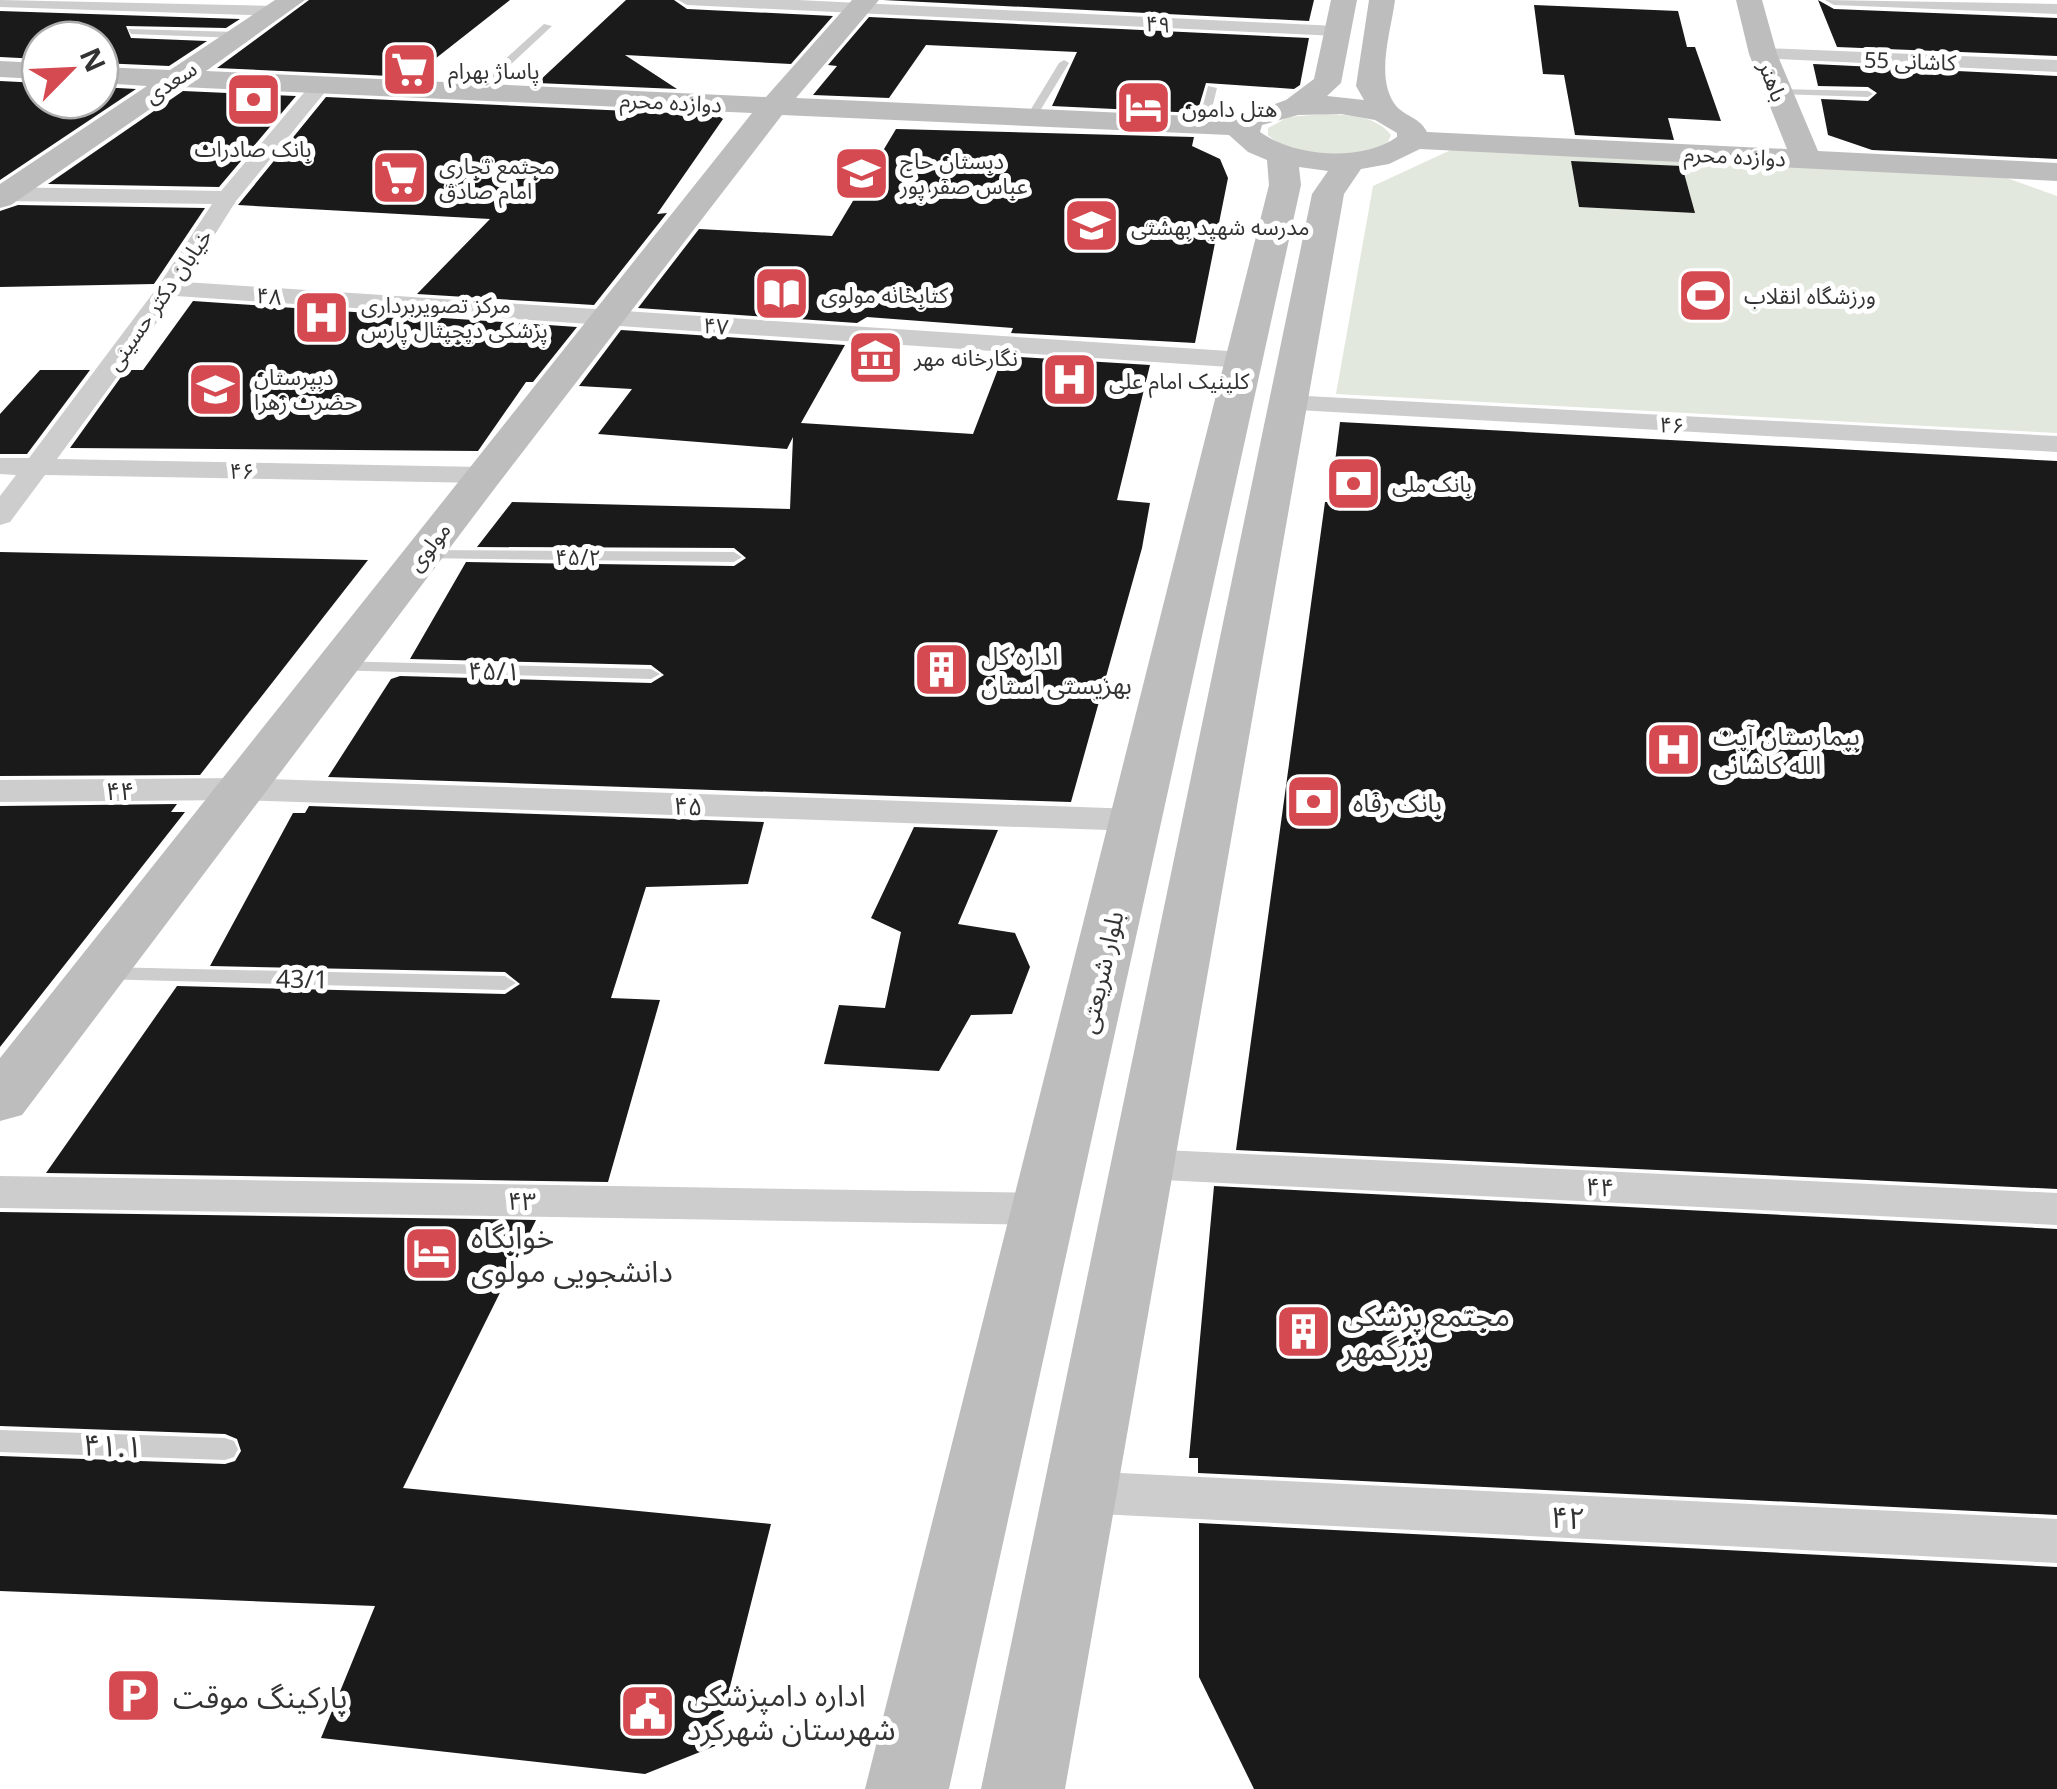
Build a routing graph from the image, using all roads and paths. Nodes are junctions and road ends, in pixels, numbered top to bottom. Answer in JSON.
{"nodes":[{"id":1,"x":687,"y":0,"type":"edge"},
{"id":2,"x":1344,"y":0,"type":"edge"},
{"id":3,"x":1382,"y":0,"type":"edge"},
{"id":4,"x":1749,"y":0,"type":"edge"},
{"id":5,"x":1834,"y":0,"type":"edge"},
{"id":6,"x":0,"y":2,"type":"edge"},
{"id":7,"x":863,"y":4,"type":"edge"},
{"id":8,"x":284,"y":5,"type":"edge"},
{"id":9,"x":2057,"y":10,"type":"edge"},
{"id":10,"x":548,"y":26,"type":"dead end"},
{"id":11,"x":131,"y":31,"type":"dead end"},
{"id":12,"x":1336,"y":31,"type":"junction"},
{"id":13,"x":238,"y":34,"type":"junction"},
{"id":14,"x":1763,"y":54,"type":"junction"},
{"id":15,"x":1064,"y":63,"type":"dead end"},
{"id":16,"x":2057,"y":66,"type":"edge"},
{"id":17,"x":120,"y":75,"type":"edge"},
{"id":18,"x":172,"y":78,"type":"junction"},
{"id":19,"x":320,"y":86,"type":"junction"},
{"id":20,"x":1212,"y":88,"type":"dead end"},
{"id":21,"x":477,"y":90,"type":"junction"},
{"id":22,"x":1777,"y":91,"type":"junction"},
{"id":23,"x":1868,"y":94,"type":"dead end"},
{"id":24,"x":774,"y":107,"type":"junction"},
{"id":25,"x":1388,"y":115,"type":"junction"},
{"id":26,"x":1030,"y":119,"type":"junction"},
{"id":27,"x":1203,"y":126,"type":"junction"},
{"id":28,"x":1273,"y":129,"type":"junction"},
{"id":29,"x":1413,"y":140,"type":"junction"},
{"id":30,"x":1806,"y":159,"type":"junction"},
{"id":31,"x":1352,"y":160,"type":"junction"},
{"id":32,"x":2012,"y":170,"type":"junction"},
{"id":33,"x":2057,"y":172,"type":"edge"},
{"id":34,"x":2057,"y":185,"type":"edge"},
{"id":35,"x":2,"y":196,"type":"edge"},
{"id":36,"x":227,"y":198,"type":"junction"},
{"id":37,"x":169,"y":288,"type":"junction"},
{"id":38,"x":608,"y":318,"type":"junction"},
{"id":39,"x":1244,"y":360,"type":"junction"},
{"id":40,"x":1288,"y":403,"type":"junction"},
{"id":41,"x":2057,"y":444,"type":"edge"},
{"id":42,"x":39,"y":465,"type":"junction"},
{"id":43,"x":0,"y":466,"type":"edge"},
{"id":44,"x":483,"y":475,"type":"junction"},
{"id":45,"x":0,"y":516,"type":"edge"},
{"id":46,"x":421,"y":556,"type":"junction"},
{"id":47,"x":734,"y":557,"type":"dead end"},
{"id":48,"x":336,"y":666,"type":"junction"},
{"id":49,"x":652,"y":674,"type":"dead end"},
{"id":50,"x":0,"y":790,"type":"edge"},
{"id":51,"x":240,"y":790,"type":"junction"},
{"id":52,"x":1136,"y":820,"type":"junction"},
{"id":53,"x":98,"y":974,"type":"junction"},
{"id":54,"x":505,"y":983,"type":"dead end"},
{"id":55,"x":0,"y":1100,"type":"edge"},
{"id":56,"x":1143,"y":1164,"type":"junction"},
{"id":57,"x":0,"y":1192,"type":"edge"},
{"id":58,"x":1044,"y":1208,"type":"junction"},
{"id":59,"x":2057,"y":1208,"type":"edge"},
{"id":60,"x":0,"y":1441,"type":"edge"},
{"id":61,"x":225,"y":1449,"type":"dead end"},
{"id":62,"x":1080,"y":1492,"type":"junction"},
{"id":63,"x":2057,"y":1541,"type":"edge"},
{"id":64,"x":897,"y":1771,"type":"edge"},
{"id":65,"x":1040,"y":1773,"type":"edge"}],
"edges":[{"from":1,"to":7,"type":"street","name":"۴۹"},
{"from":2,"to":12,"type":"main road"},
{"from":3,"to":25,"type":"main road"},
{"from":4,"to":14,"type":"main road","name":"باهنر"},
{"from":5,"to":9,"type":"street"},
{"from":6,"to":8,"type":"street"},
{"from":7,"to":12,"type":"street","name":"۴۹"},
{"from":7,"to":24,"type":"main road","name":"مولوی"},
{"from":8,"to":13,"type":"main road","name":"سعدی"},
{"from":10,"to":21,"type":"lane"},
{"from":11,"to":13,"type":"lane"},
{"from":12,"to":28,"type":"main road"},
{"from":13,"to":18,"type":"main road","name":"سعدی"},
{"from":14,"to":16,"type":"street","name":"کاشانی 55"},
{"from":14,"to":22,"type":"main road","name":"باهنر"},
{"from":15,"to":26,"type":"lane"},
{"from":17,"to":18,"type":"main road","name":"دوازده محرم"},
{"from":18,"to":19,"type":"main road","name":"دوازده محرم"},
{"from":18,"to":35,"type":"main road","name":"سعدی"},
{"from":19,"to":21,"type":"main road","name":"دوازده محرم"},
{"from":19,"to":36,"type":"street","name":"خیابان دکتر حسینی"},
{"from":20,"to":27,"type":"lane"},
{"from":21,"to":24,"type":"main road","name":"دوازده محرم"},
{"from":22,"to":23,"type":"lane"},
{"from":22,"to":30,"type":"main road","name":"باهنر"},
{"from":24,"to":26,"type":"main road","name":"دوازده محرم"},
{"from":24,"to":38,"type":"main road","name":"مولوی"},
{"from":25,"to":28,"type":"main road"},
{"from":25,"to":29,"type":"main road"},
{"from":26,"to":27,"type":"main road","name":"دوازده محرم"},
{"from":27,"to":28,"type":"main road","name":"دوازده محرم"},
{"from":28,"to":31,"type":"main road"},
{"from":28,"to":39,"type":"main road","name":"بلوار شریعتی"},
{"from":29,"to":30,"type":"main road","name":"دوازده محرم"},
{"from":29,"to":31,"type":"main road"},
{"from":30,"to":32,"type":"main road","name":"دوازده محرم"},
{"from":31,"to":40,"type":"main road"},
{"from":32,"to":33,"type":"main road","name":"دوازده محرم"},
{"from":32,"to":34,"type":"main road"},
{"from":35,"to":36,"type":"street"},
{"from":36,"to":37,"type":"street","name":"خیابان دکتر حسینی"},
{"from":37,"to":38,"type":"street","name":"۴۸"},
{"from":37,"to":42,"type":"street","name":"خیابان دکتر حسینی"},
{"from":38,"to":39,"type":"street","name":"۴۷"},
{"from":38,"to":44,"type":"main road","name":"مولوی"},
{"from":39,"to":52,"type":"main road","name":"بلوار شریعتی"},
{"from":40,"to":41,"type":"street","name":"۴۶"},
{"from":40,"to":56,"type":"main road"},
{"from":42,"to":43,"type":"street","name":"۴۶"},
{"from":42,"to":44,"type":"street","name":"۴۶"},
{"from":42,"to":45,"type":"street","name":"خیابان دکتر حسینی"},
{"from":44,"to":46,"type":"main road","name":"مولوی"},
{"from":46,"to":47,"type":"lane","name":"۴۵/۲"},
{"from":46,"to":48,"type":"main road","name":"مولوی"},
{"from":48,"to":49,"type":"lane","name":"۴۵/۱"},
{"from":48,"to":51,"type":"main road","name":"مولوی"},
{"from":50,"to":51,"type":"street","name":"۴۴"},
{"from":51,"to":52,"type":"street","name":"۴۵"},
{"from":51,"to":53,"type":"main road","name":"مولوی"},
{"from":52,"to":58,"type":"main road","name":"بلوار شریعتی"},
{"from":53,"to":54,"type":"lane","name":"43/1"},
{"from":53,"to":55,"type":"main road","name":"مولوی"},
{"from":56,"to":59,"type":"street","name":"۴۴"},
{"from":56,"to":62,"type":"main road"},
{"from":57,"to":58,"type":"street","name":"۴۳"},
{"from":58,"to":64,"type":"main road","name":"بلوار شریعتی"},
{"from":60,"to":61,"type":"lane","name":"۴۱.۱"},
{"from":62,"to":63,"type":"street","name":"۴۲"},
{"from":62,"to":65,"type":"main road"}]}
